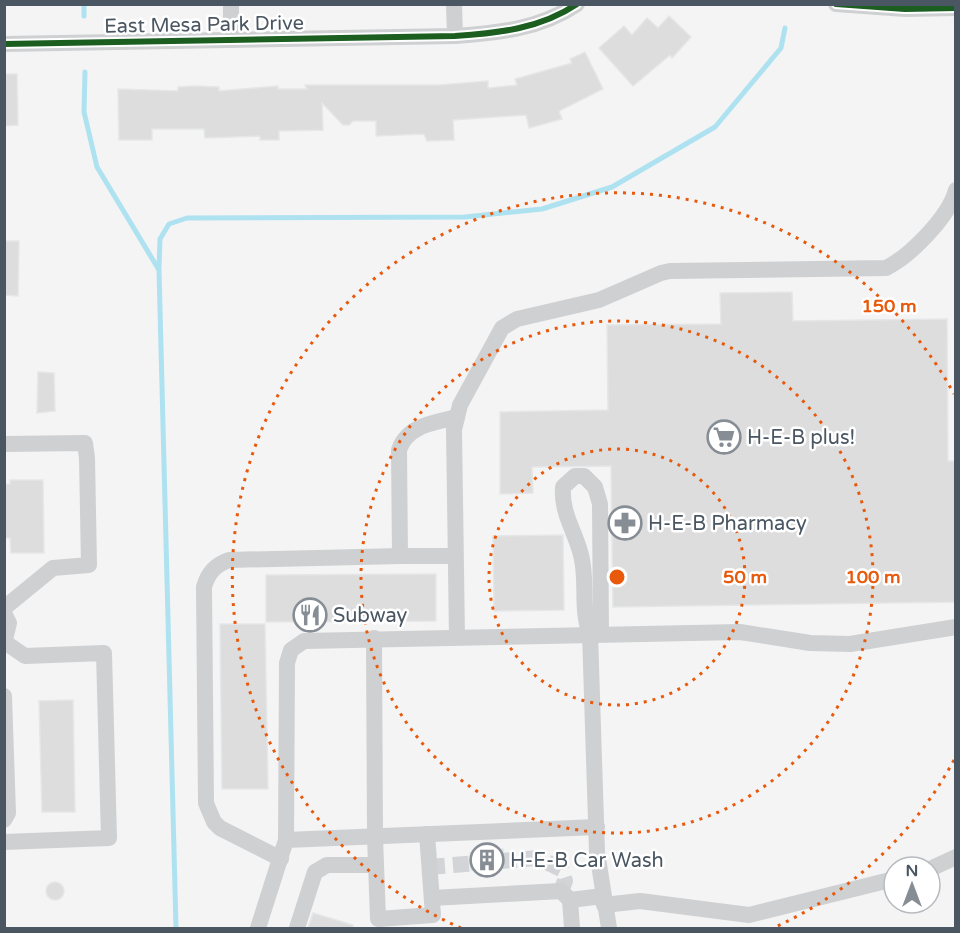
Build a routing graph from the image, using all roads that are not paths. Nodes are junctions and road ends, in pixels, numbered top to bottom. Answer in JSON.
{"nodes":[{"id":1,"x":231,"y":4,"type":"edge"},
{"id":2,"x":454,"y":4,"type":"edge"},
{"id":3,"x":577,"y":4,"type":"edge"},
{"id":4,"x":845,"y":5,"type":"edge"},
{"id":5,"x":956,"y":8,"type":"edge"},
{"id":6,"x":455,"y":36,"type":"junction"},
{"id":7,"x":231,"y":39,"type":"junction"},
{"id":8,"x":4,"y":44,"type":"edge"},
{"id":9,"x":956,"y":190,"type":"edge"},
{"id":10,"x":457,"y":417,"type":"junction"},
{"id":11,"x":4,"y":444,"type":"edge"},
{"id":12,"x":400,"y":556,"type":"junction"},
{"id":13,"x":455,"y":556,"type":"junction"},
{"id":14,"x":4,"y":608,"type":"edge"},
{"id":15,"x":4,"y":613,"type":"edge"},
{"id":16,"x":956,"y":627,"type":"edge"},
{"id":17,"x":596,"y":634,"type":"junction"},
{"id":18,"x":457,"y":637,"type":"junction"},
{"id":19,"x":374,"y":638,"type":"junction"},
{"id":20,"x":5,"y":644,"type":"edge"},
{"id":21,"x":4,"y":696,"type":"edge"},
{"id":22,"x":4,"y":820,"type":"edge"},
{"id":23,"x":597,"y":827,"type":"junction"},
{"id":24,"x":427,"y":834,"type":"junction"},
{"id":25,"x":375,"y":837,"type":"junction"},
{"id":26,"x":286,"y":840,"type":"junction"},
{"id":27,"x":4,"y":842,"type":"edge"},
{"id":28,"x":956,"y":857,"type":"edge"},
{"id":29,"x":281,"y":859,"type":"junction"},
{"id":30,"x":942,"y":863,"type":"edge"},
{"id":31,"x":376,"y":865,"type":"junction"},
{"id":32,"x":882,"y":882,"type":"edge"},
{"id":33,"x":432,"y":898,"type":"junction"},
{"id":34,"x":570,"y":900,"type":"junction"},
{"id":35,"x":603,"y":901,"type":"junction"},
{"id":36,"x":433,"y":922,"type":"edge"},
{"id":37,"x":375,"y":924,"type":"edge"},
{"id":38,"x":258,"y":928,"type":"edge"},
{"id":39,"x":297,"y":928,"type":"edge"},
{"id":40,"x":572,"y":928,"type":"edge"},
{"id":41,"x":609,"y":928,"type":"edge"}],
"edges":[{"from":1,"to":7,"type":"street"},
{"from":2,"to":6,"type":"street"},
{"from":3,"to":6,"type":"street","name":"East Mesa Park Drive"},
{"from":4,"to":5,"type":"street"},
{"from":6,"to":7,"type":"street","name":"East Mesa Park Drive"},
{"from":7,"to":8,"type":"street","name":"East Mesa Park Drive"},
{"from":9,"to":10,"type":"street"},
{"from":10,"to":12,"type":"street"},
{"from":10,"to":13,"type":"street"},
{"from":11,"to":14,"type":"street"},
{"from":12,"to":13,"type":"street"},
{"from":12,"to":29,"type":"street"},
{"from":13,"to":18,"type":"street"},
{"from":15,"to":20,"type":"street"},
{"from":16,"to":17,"type":"street"},
{"from":17,"to":17,"type":"street"},
{"from":17,"to":18,"type":"street"},
{"from":17,"to":23,"type":"street"},
{"from":18,"to":19,"type":"street"},
{"from":19,"to":25,"type":"street"},
{"from":19,"to":26,"type":"street"},
{"from":20,"to":27,"type":"street"},
{"from":21,"to":22,"type":"street"},
{"from":23,"to":24,"type":"street"},
{"from":23,"to":35,"type":"street"},
{"from":24,"to":25,"type":"street"},
{"from":24,"to":33,"type":"street"},
{"from":25,"to":26,"type":"street"},
{"from":25,"to":31,"type":"street"},
{"from":26,"to":29,"type":"street"},
{"from":28,"to":30,"type":"street"},
{"from":29,"to":38,"type":"street"},
{"from":31,"to":37,"type":"street"},
{"from":31,"to":39,"type":"street"},
{"from":32,"to":35,"type":"street"},
{"from":33,"to":34,"type":"street"},
{"from":33,"to":36,"type":"street"},
{"from":34,"to":35,"type":"street"},
{"from":34,"to":40,"type":"street"},
{"from":35,"to":41,"type":"street"},
{"from":36,"to":37,"type":"street"}]}
